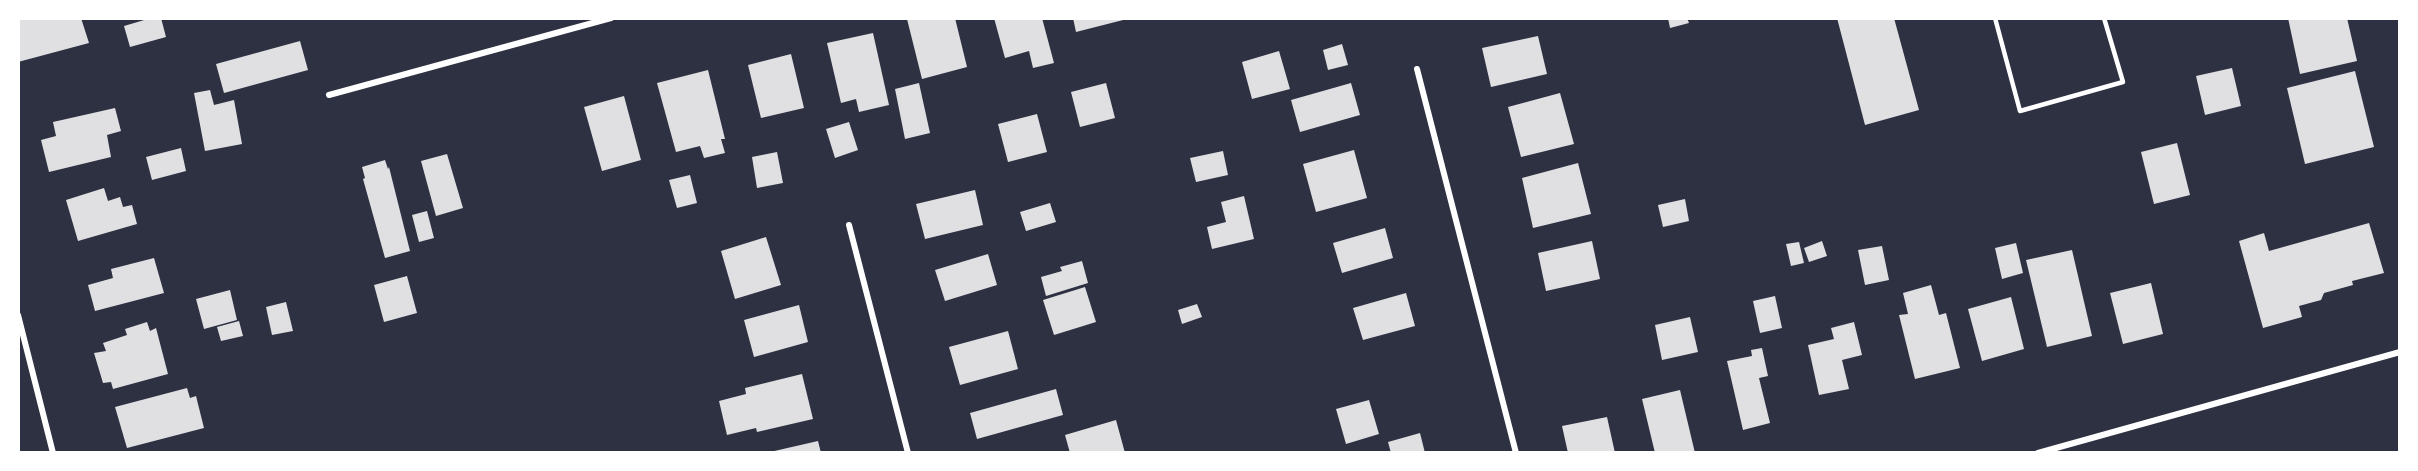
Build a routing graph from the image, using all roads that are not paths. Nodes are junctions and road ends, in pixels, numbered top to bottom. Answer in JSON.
{"nodes":[{"id":1,"x":611,"y":18,"type":"edge"},
{"id":2,"x":1995,"y":18,"type":"edge"},
{"id":3,"x":2104,"y":18,"type":"edge"},
{"id":4,"x":1417,"y":69,"type":"dead end"},
{"id":5,"x":329,"y":95,"type":"dead end"},
{"id":6,"x":849,"y":225,"type":"dead end"},
{"id":7,"x":18,"y":315,"type":"edge"},
{"id":8,"x":2400,"y":352,"type":"edge"},
{"id":9,"x":53,"y":453,"type":"edge"},
{"id":10,"x":908,"y":453,"type":"edge"},
{"id":11,"x":1516,"y":453,"type":"edge"},
{"id":12,"x":2038,"y":453,"type":"edge"}],
"edges":[{"from":1,"to":5,"type":"street"},
{"from":2,"to":3,"type":"lane"},
{"from":4,"to":11,"type":"street"},
{"from":6,"to":10,"type":"street"},
{"from":7,"to":9,"type":"street"},
{"from":8,"to":12,"type":"street"}]}
